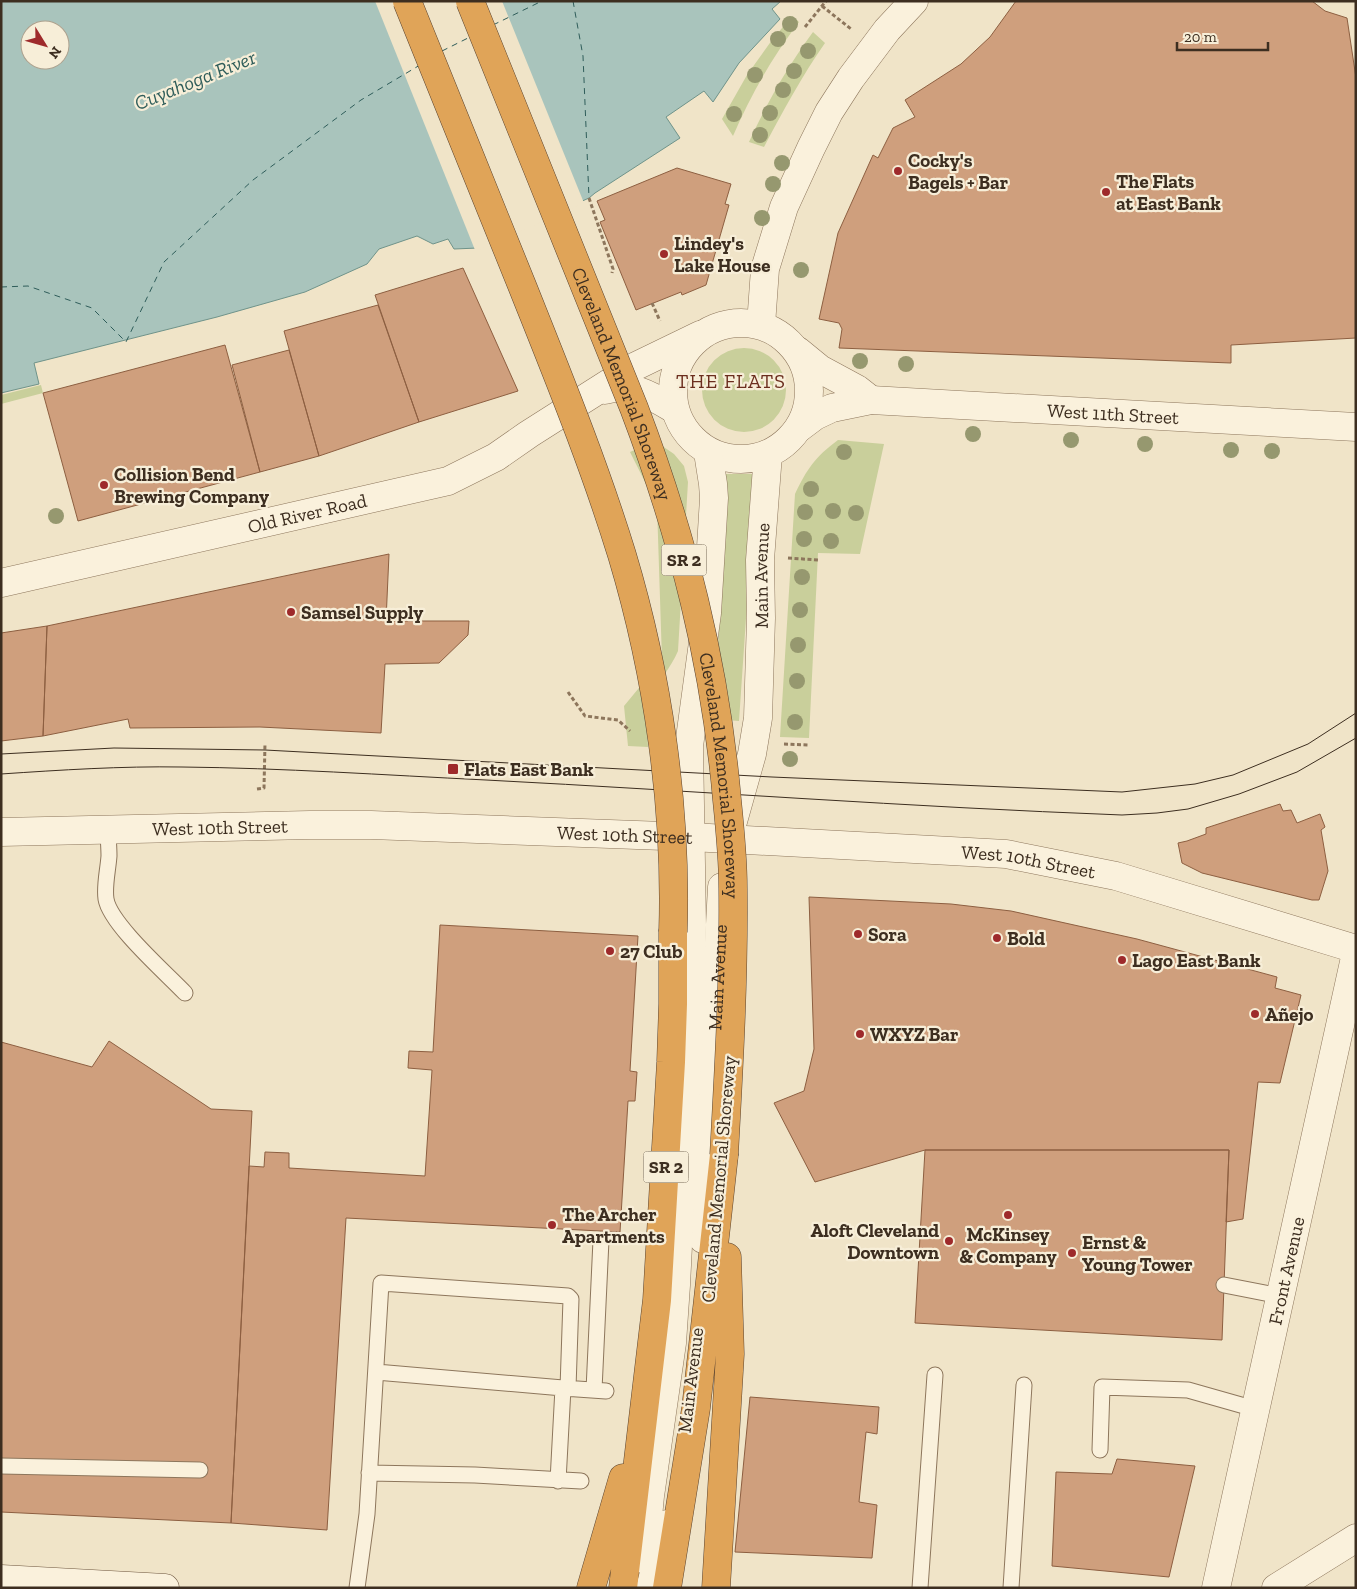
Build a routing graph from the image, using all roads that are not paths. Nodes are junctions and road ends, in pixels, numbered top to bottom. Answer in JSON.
{"nodes":[{"id":1,"x":407,"y":1,"type":"edge"},
{"id":2,"x":470,"y":1,"type":"edge"},
{"id":3,"x":914,"y":1,"type":"edge"},
{"id":4,"x":761,"y":325,"type":"junction"},
{"id":5,"x":700,"y":335,"type":"junction"},
{"id":6,"x":795,"y":348,"type":"junction"},
{"id":7,"x":592,"y":393,"type":"junction"},
{"id":8,"x":871,"y":400,"type":"junction"},
{"id":9,"x":674,"y":409,"type":"junction"},
{"id":10,"x":1356,"y":427,"type":"edge"},
{"id":11,"x":799,"y":428,"type":"junction"},
{"id":12,"x":708,"y":452,"type":"junction"},
{"id":13,"x":768,"y":454,"type":"junction"},
{"id":14,"x":1,"y":583,"type":"edge"},
{"id":15,"x":108,"y":829,"type":"junction"},
{"id":16,"x":1,"y":832,"type":"edge"},
{"id":17,"x":691,"y":836,"type":"junction"},
{"id":18,"x":728,"y":839,"type":"junction"},
{"id":19,"x":1356,"y":948,"type":"edge"},
{"id":20,"x":1356,"y":953,"type":"edge"},
{"id":21,"x":185,"y":993,"type":"dead end"},
{"id":22,"x":724,"y":1155,"type":"junction"},
{"id":23,"x":601,"y":1240,"type":"dead end"},
{"id":24,"x":1224,"y":1285,"type":"dead end"},
{"id":25,"x":1280,"y":1296,"type":"junction"},
{"id":26,"x":376,"y":1372,"type":"junction"},
{"id":27,"x":935,"y":1375,"type":"dead end"},
{"id":28,"x":1024,"y":1385,"type":"dead end"},
{"id":29,"x":565,"y":1388,"type":"junction"},
{"id":30,"x":646,"y":1400,"type":"junction"},
{"id":31,"x":1255,"y":1408,"type":"junction"},
{"id":32,"x":1100,"y":1450,"type":"dead end"},
{"id":33,"x":1,"y":1466,"type":"edge"},
{"id":34,"x":200,"y":1470,"type":"dead end"},
{"id":35,"x":369,"y":1473,"type":"junction"},
{"id":36,"x":558,"y":1481,"type":"junction"},
{"id":37,"x":581,"y":1481,"type":"dead end"},
{"id":38,"x":1356,"y":1538,"type":"edge"},
{"id":39,"x":1,"y":1579,"type":"edge"},
{"id":40,"x":164,"y":1588,"type":"edge"},
{"id":41,"x":357,"y":1588,"type":"edge"},
{"id":42,"x":591,"y":1588,"type":"edge"},
{"id":43,"x":623,"y":1588,"type":"edge"},
{"id":44,"x":642,"y":1588,"type":"edge"},
{"id":45,"x":650,"y":1588,"type":"edge"},
{"id":46,"x":667,"y":1588,"type":"edge"},
{"id":47,"x":716,"y":1588,"type":"edge"},
{"id":48,"x":920,"y":1588,"type":"edge"},
{"id":49,"x":1011,"y":1588,"type":"edge"},
{"id":50,"x":1216,"y":1588,"type":"edge"},
{"id":51,"x":1276,"y":1588,"type":"edge"}],
"edges":[{"from":1,"to":30,"type":"highway","number":"SR 2","bridge":true},
{"from":2,"to":22,"type":"highway","name":"Cleveland Memorial Shoreway","number":"SR 2","bridge":true},
{"from":3,"to":4,"type":"street"},
{"from":4,"to":5,"type":"street"},
{"from":4,"to":6,"type":"street"},
{"from":5,"to":7,"type":"street","name":"Old River Road"},
{"from":5,"to":9,"type":"street"},
{"from":6,"to":8,"type":"street"},
{"from":6,"to":11,"type":"street"},
{"from":7,"to":9,"type":"street","name":"Old River Road"},
{"from":7,"to":14,"type":"street","name":"Old River Road"},
{"from":8,"to":10,"type":"street","name":"West 11th Street"},
{"from":8,"to":11,"type":"street","name":"West 11th Street"},
{"from":9,"to":12,"type":"street"},
{"from":11,"to":13,"type":"street"},
{"from":12,"to":13,"type":"street"},
{"from":12,"to":17,"type":"street","name":"Main Avenue"},
{"from":13,"to":18,"type":"street","name":"Main Avenue"},
{"from":15,"to":16,"type":"street","name":"West 10th Street"},
{"from":15,"to":17,"type":"street","name":"West 10th Street"},
{"from":15,"to":21,"type":"lane"},
{"from":17,"to":18,"type":"street","name":"West 10th Street"},
{"from":17,"to":44,"type":"street","name":"Main Avenue"},
{"from":18,"to":19,"type":"street","name":"West 10th Street"},
{"from":18,"to":45,"type":"street","name":"Main Avenue"},
{"from":20,"to":25,"type":"street","name":"Front Avenue"},
{"from":22,"to":46,"type":"highway","name":"Cleveland Memorial Shoreway","number":"SR 2"},
{"from":22,"to":47,"type":"highway"},
{"from":23,"to":29,"type":"lane"},
{"from":24,"to":25,"type":"lane"},
{"from":25,"to":31,"type":"street","name":"Front Avenue"},
{"from":26,"to":29,"type":"lane"},
{"from":26,"to":29,"type":"lane"},
{"from":26,"to":35,"type":"lane"},
{"from":27,"to":48,"type":"lane"},
{"from":28,"to":49,"type":"lane"},
{"from":29,"to":36,"type":"lane"},
{"from":30,"to":42,"type":"highway"},
{"from":30,"to":43,"type":"highway","number":"SR 2"},
{"from":31,"to":32,"type":"lane"},
{"from":31,"to":50,"type":"street","name":"Front Avenue"},
{"from":33,"to":34,"type":"lane"},
{"from":35,"to":36,"type":"lane"},
{"from":35,"to":41,"type":"lane"},
{"from":36,"to":37,"type":"lane"},
{"from":38,"to":51,"type":"street"},
{"from":39,"to":40,"type":"street"}]}
